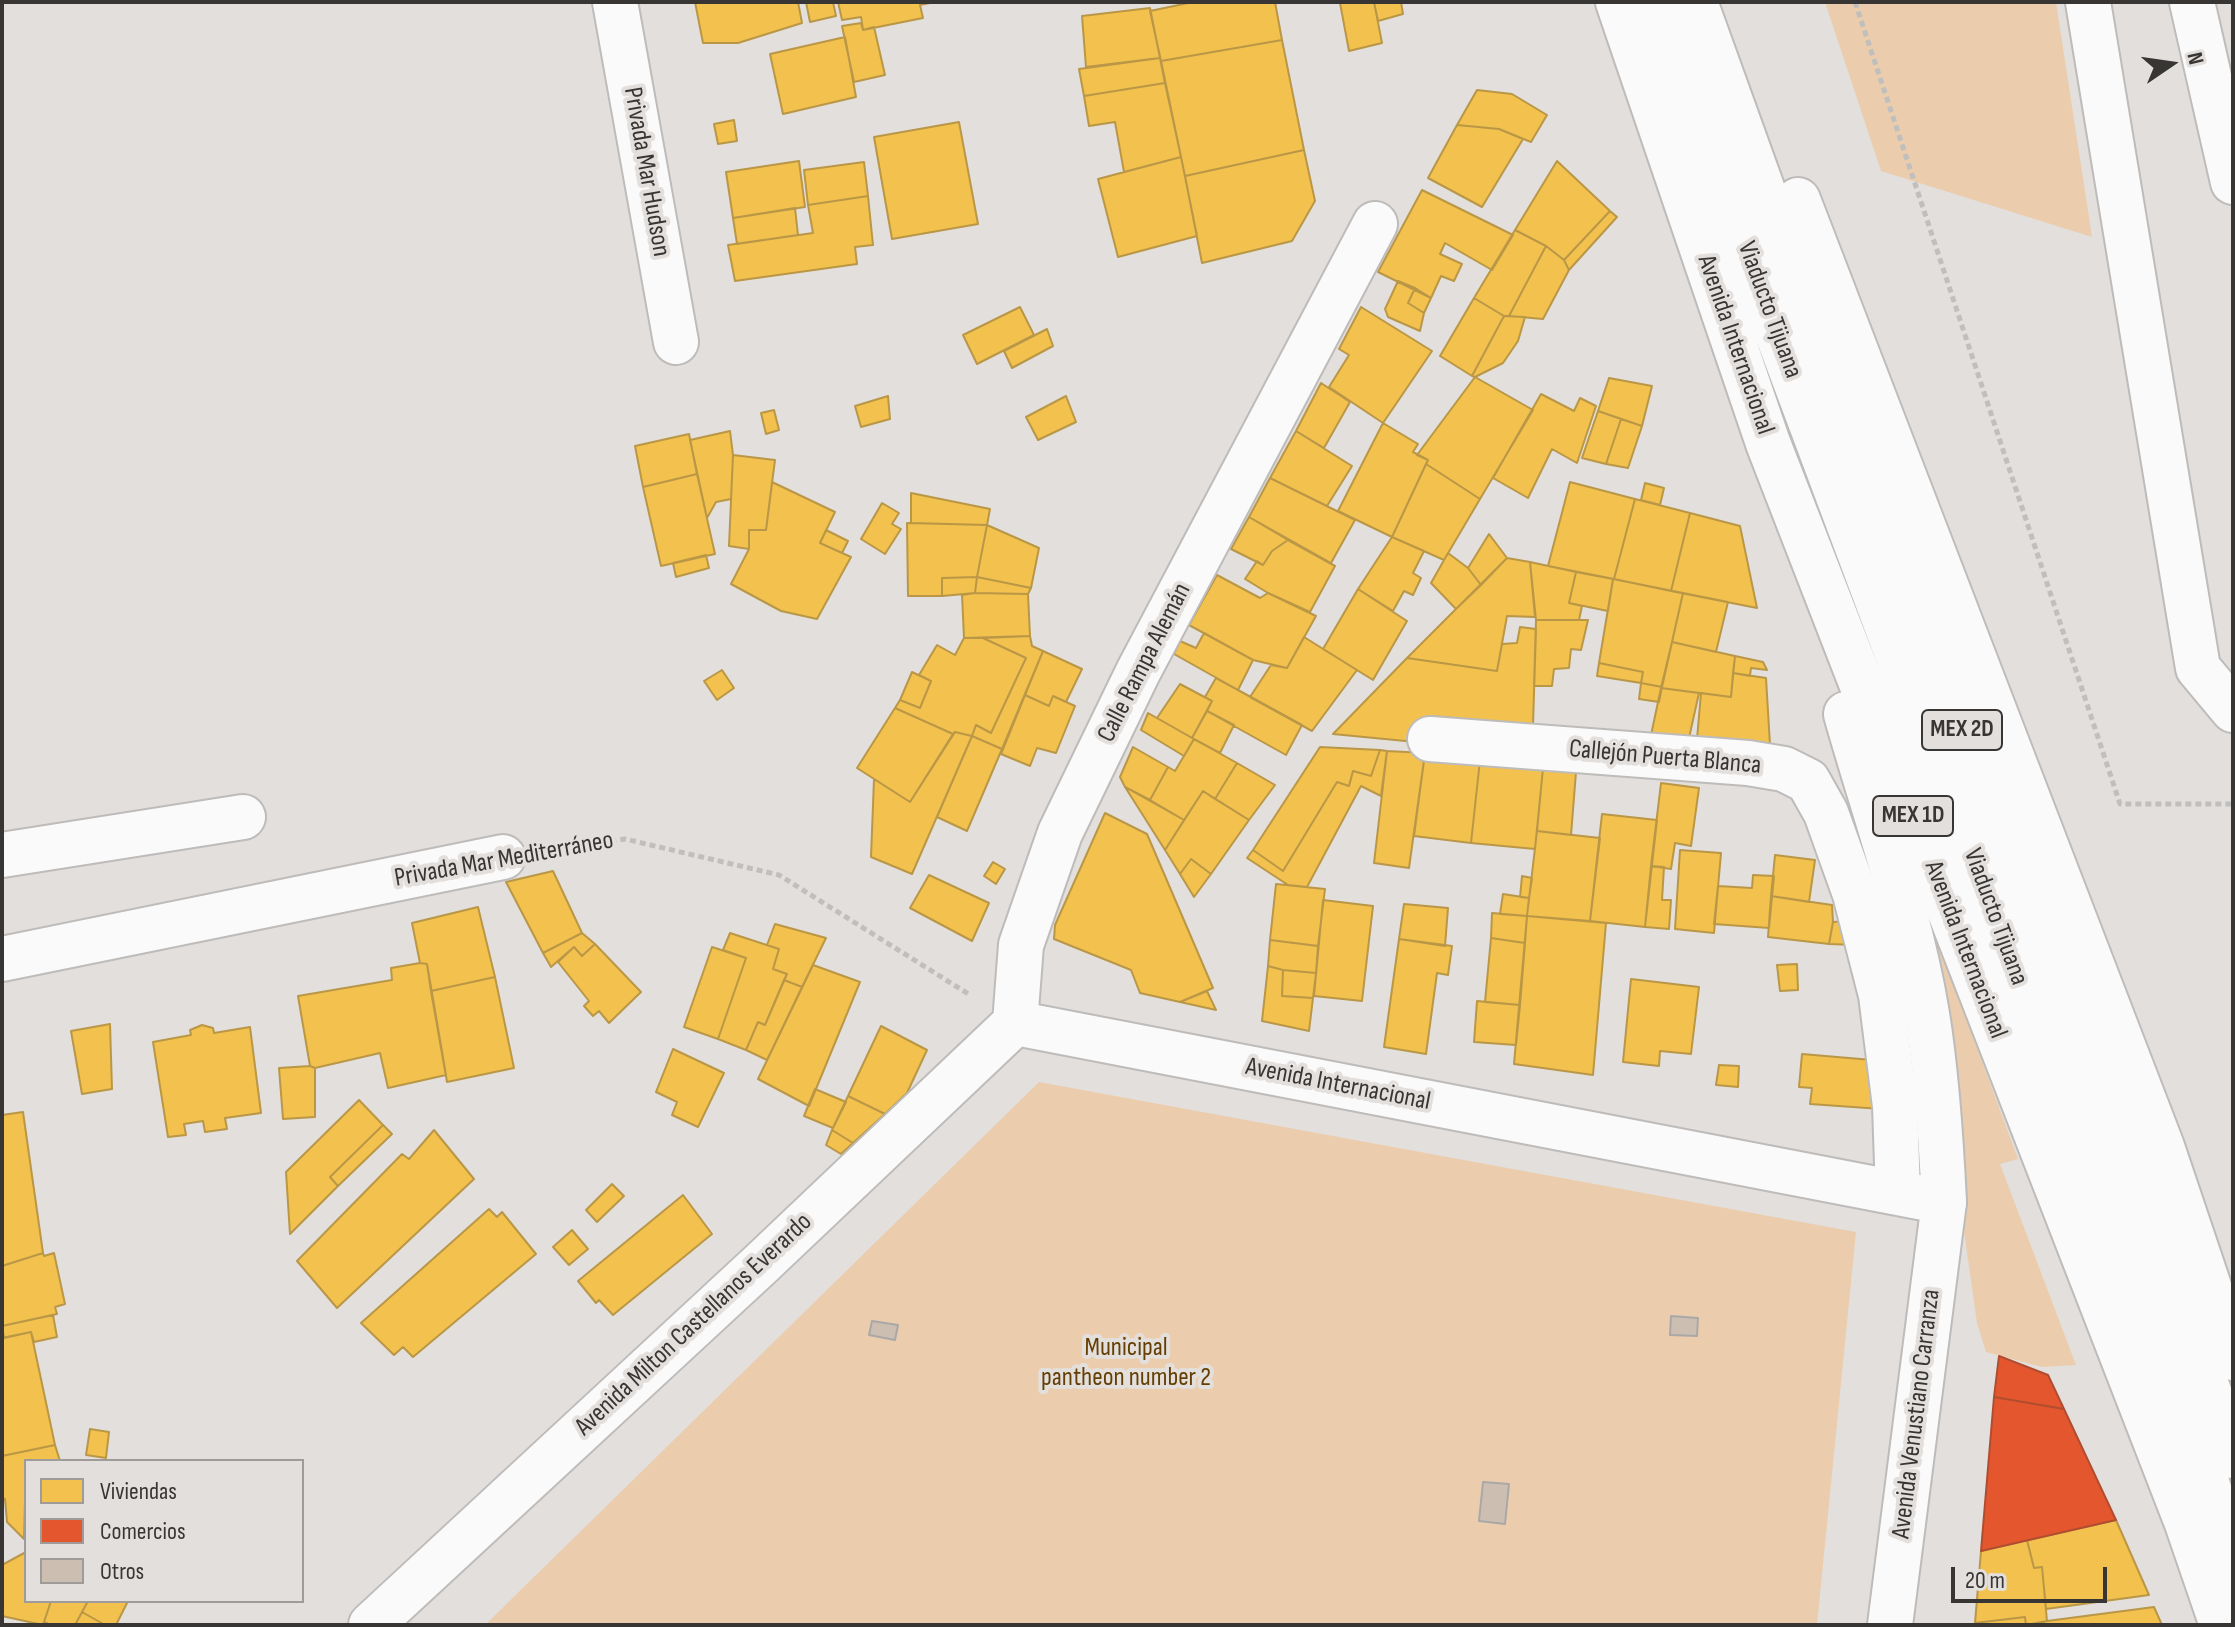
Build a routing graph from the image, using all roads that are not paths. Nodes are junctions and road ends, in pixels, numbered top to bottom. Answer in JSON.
{"nodes":[{"id":1,"x":615,"y":2,"type":"edge"},
{"id":2,"x":1618,"y":2,"type":"edge"},
{"id":3,"x":1660,"y":2,"type":"edge"},
{"id":4,"x":1695,"y":2,"type":"edge"},
{"id":5,"x":1721,"y":2,"type":"edge"},
{"id":6,"x":2088,"y":2,"type":"edge"},
{"id":7,"x":2192,"y":2,"type":"edge"},
{"id":8,"x":2233,"y":182,"type":"edge"},
{"id":9,"x":1375,"y":224,"type":"dead end"},
{"id":10,"x":676,"y":342,"type":"dead end"},
{"id":11,"x":1768,"y":443,"type":"junction"},
{"id":12,"x":2233,"y":710,"type":"edge"},
{"id":13,"x":1430,"y":739,"type":"dead end"},
{"id":14,"x":243,"y":817,"type":"dead end"},
{"id":15,"x":2,"y":855,"type":"edge"},
{"id":16,"x":503,"y":857,"type":"road end"},
{"id":17,"x":2,"y":959,"type":"edge"},
{"id":18,"x":1015,"y":1023,"type":"junction"},
{"id":19,"x":1898,"y":1193,"type":"junction"},
{"id":20,"x":1944,"y":1202,"type":"junction"},
{"id":21,"x":2233,"y":1358,"type":"edge"},
{"id":22,"x":2233,"y":1456,"type":"edge"},
{"id":23,"x":2233,"y":1561,"type":"edge"},
{"id":24,"x":371,"y":1625,"type":"edge"},
{"id":25,"x":1890,"y":1625,"type":"edge"},
{"id":26,"x":2222,"y":1625,"type":"edge"}],
"edges":[{"from":1,"to":10,"type":"main road","name":"Privada Mar Hudson"},
{"from":2,"to":11,"type":"main road","name":"Avenida Internacional","number":"MEX 1D"},
{"from":3,"to":23,"type":"main road","name":"Viaducto Tijuana","number":"MEX 2D"},
{"from":4,"to":22,"type":"main road","name":"Viaducto Tijuana","number":"MEX 2D"},
{"from":5,"to":21,"type":"main road"},
{"from":6,"to":12,"type":"main road"},
{"from":7,"to":8,"type":"main road"},
{"from":9,"to":18,"type":"main road","name":"Calle Rampa Alemán"},
{"from":11,"to":20,"type":"main road","name":"Avenida Venustiano Carranza"},
{"from":11,"to":26,"type":"main road","name":"Avenida Internacional","number":"MEX 1D"},
{"from":13,"to":19,"type":"main road","name":"Callejón Puerta Blanca"},
{"from":14,"to":15,"type":"main road"},
{"from":16,"to":17,"type":"main road","name":"Privada Mar Mediterráneo"},
{"from":18,"to":19,"type":"main road","name":"Avenida Internacional"},
{"from":18,"to":24,"type":"main road","name":"Avenida Milton Castellanos Everardo"},
{"from":19,"to":20,"type":"main road","name":"Avenida Internacional"},
{"from":20,"to":25,"type":"main road","name":"Avenida Venustiano Carranza"}]}
